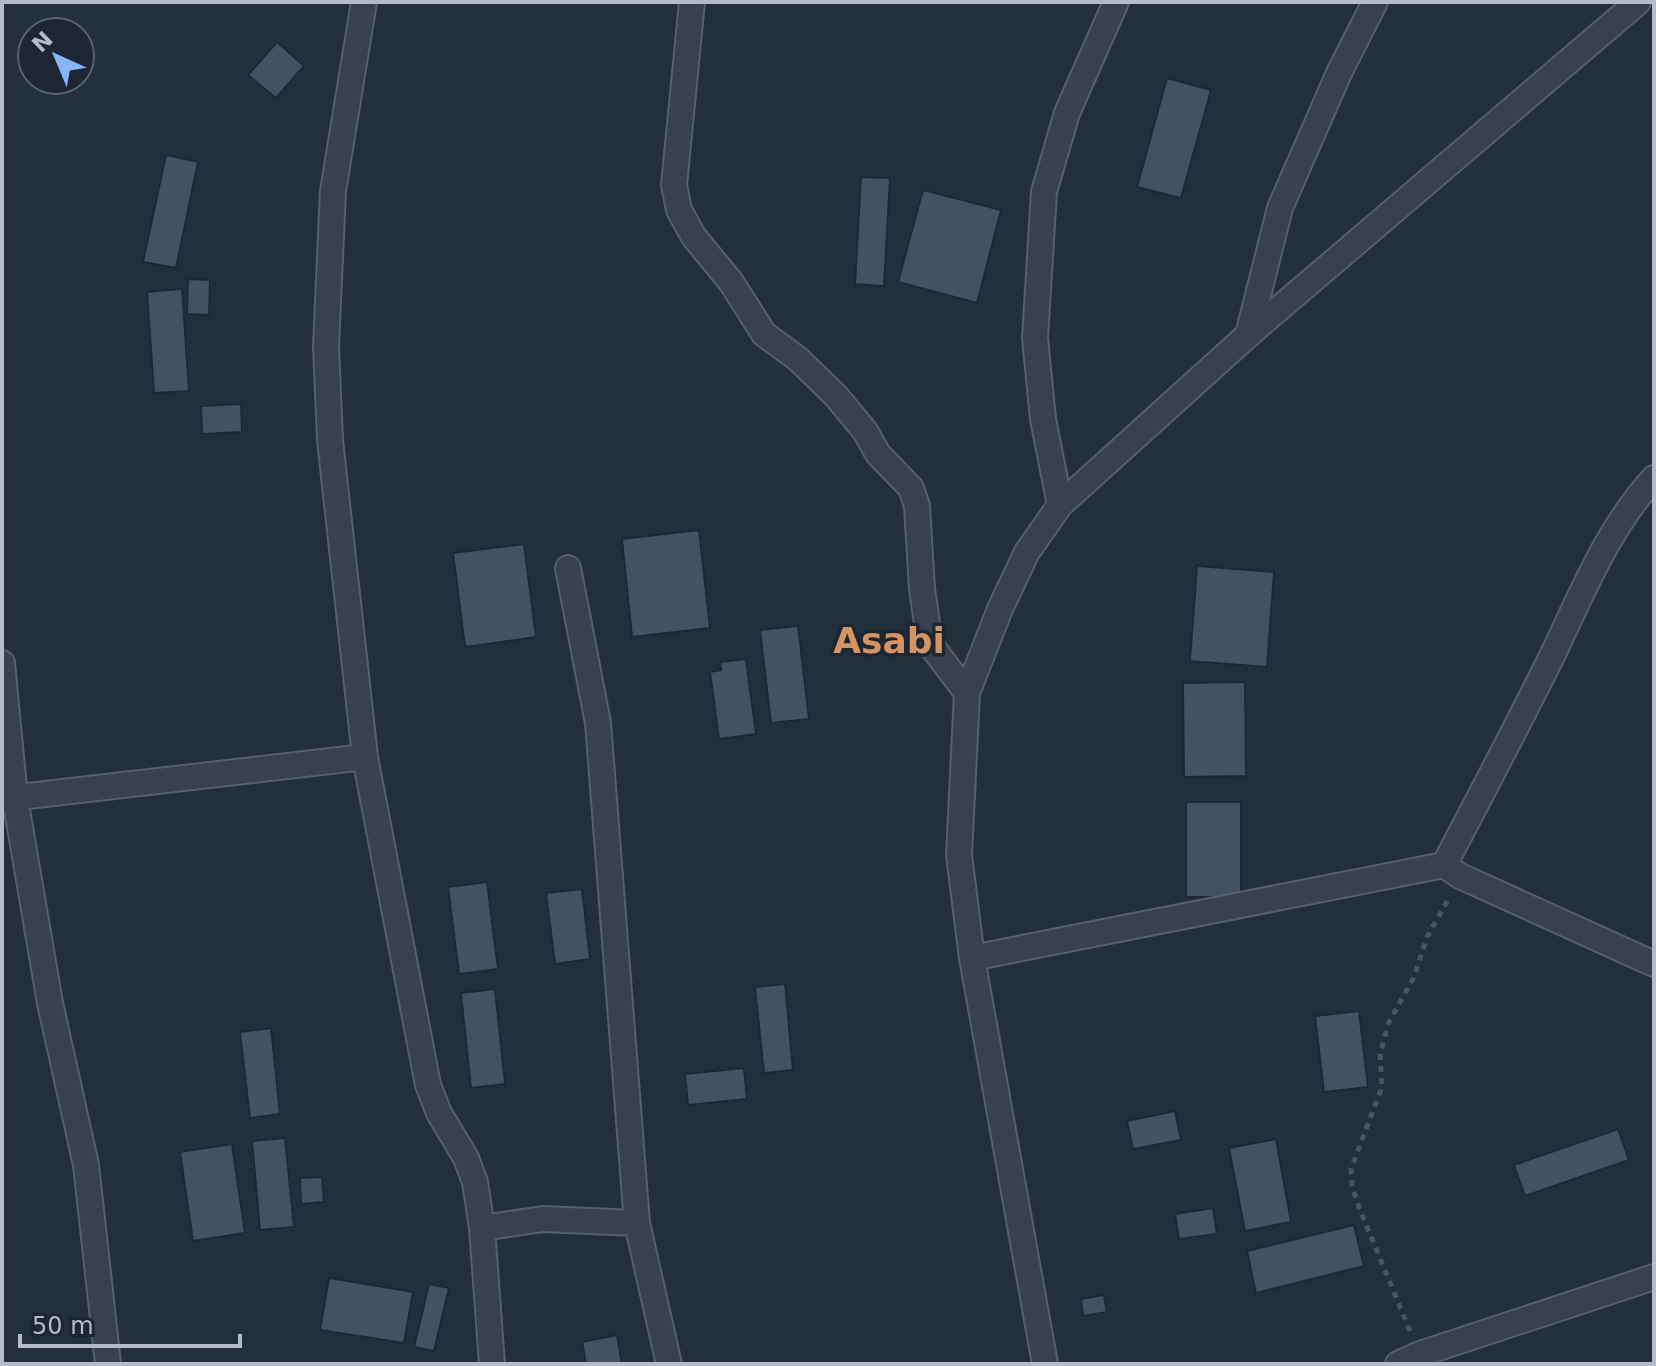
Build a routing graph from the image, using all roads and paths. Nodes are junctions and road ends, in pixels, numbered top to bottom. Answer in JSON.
{"nodes":[{"id":1,"x":364,"y":2,"type":"edge"},
{"id":2,"x":692,"y":2,"type":"edge"},
{"id":3,"x":1116,"y":2,"type":"edge"},
{"id":4,"x":1375,"y":2,"type":"edge"},
{"id":5,"x":1638,"y":2,"type":"edge"},
{"id":6,"x":1248,"y":335,"type":"junction"},
{"id":7,"x":1654,"y":478,"type":"edge"},
{"id":8,"x":1060,"y":505,"type":"junction"},
{"id":9,"x":568,"y":568,"type":"dead end"},
{"id":10,"x":2,"y":663,"type":"edge"},
{"id":11,"x":967,"y":693,"type":"junction"},
{"id":12,"x":365,"y":757,"type":"junction"},
{"id":13,"x":8,"y":799,"type":"edge"},
{"id":14,"x":1452,"y":870,"type":"junction"},
{"id":15,"x":972,"y":958,"type":"junction"},
{"id":16,"x":1654,"y":964,"type":"edge"},
{"id":17,"x":637,"y":1223,"type":"junction"},
{"id":18,"x":482,"y":1228,"type":"junction"},
{"id":19,"x":1654,"y":1277,"type":"edge"},
{"id":20,"x":1409,"y":1359,"type":"edge"},
{"id":21,"x":108,"y":1364,"type":"edge"},
{"id":22,"x":492,"y":1364,"type":"edge"},
{"id":23,"x":669,"y":1364,"type":"edge"},
{"id":24,"x":1045,"y":1364,"type":"edge"}],
"edges":[{"from":1,"to":12,"type":"street"},
{"from":2,"to":11,"type":"street"},
{"from":3,"to":8,"type":"street"},
{"from":4,"to":6,"type":"street"},
{"from":5,"to":6,"type":"street"},
{"from":6,"to":8,"type":"street"},
{"from":7,"to":14,"type":"street"},
{"from":8,"to":11,"type":"street"},
{"from":9,"to":17,"type":"street"},
{"from":10,"to":13,"type":"street"},
{"from":11,"to":15,"type":"street"},
{"from":12,"to":13,"type":"street"},
{"from":12,"to":18,"type":"street"},
{"from":13,"to":21,"type":"street"},
{"from":14,"to":15,"type":"street"},
{"from":14,"to":16,"type":"street"},
{"from":14,"to":20,"type":"path"},
{"from":15,"to":24,"type":"street"},
{"from":17,"to":18,"type":"street"},
{"from":17,"to":23,"type":"street"},
{"from":18,"to":22,"type":"street"},
{"from":19,"to":20,"type":"street"}]}
